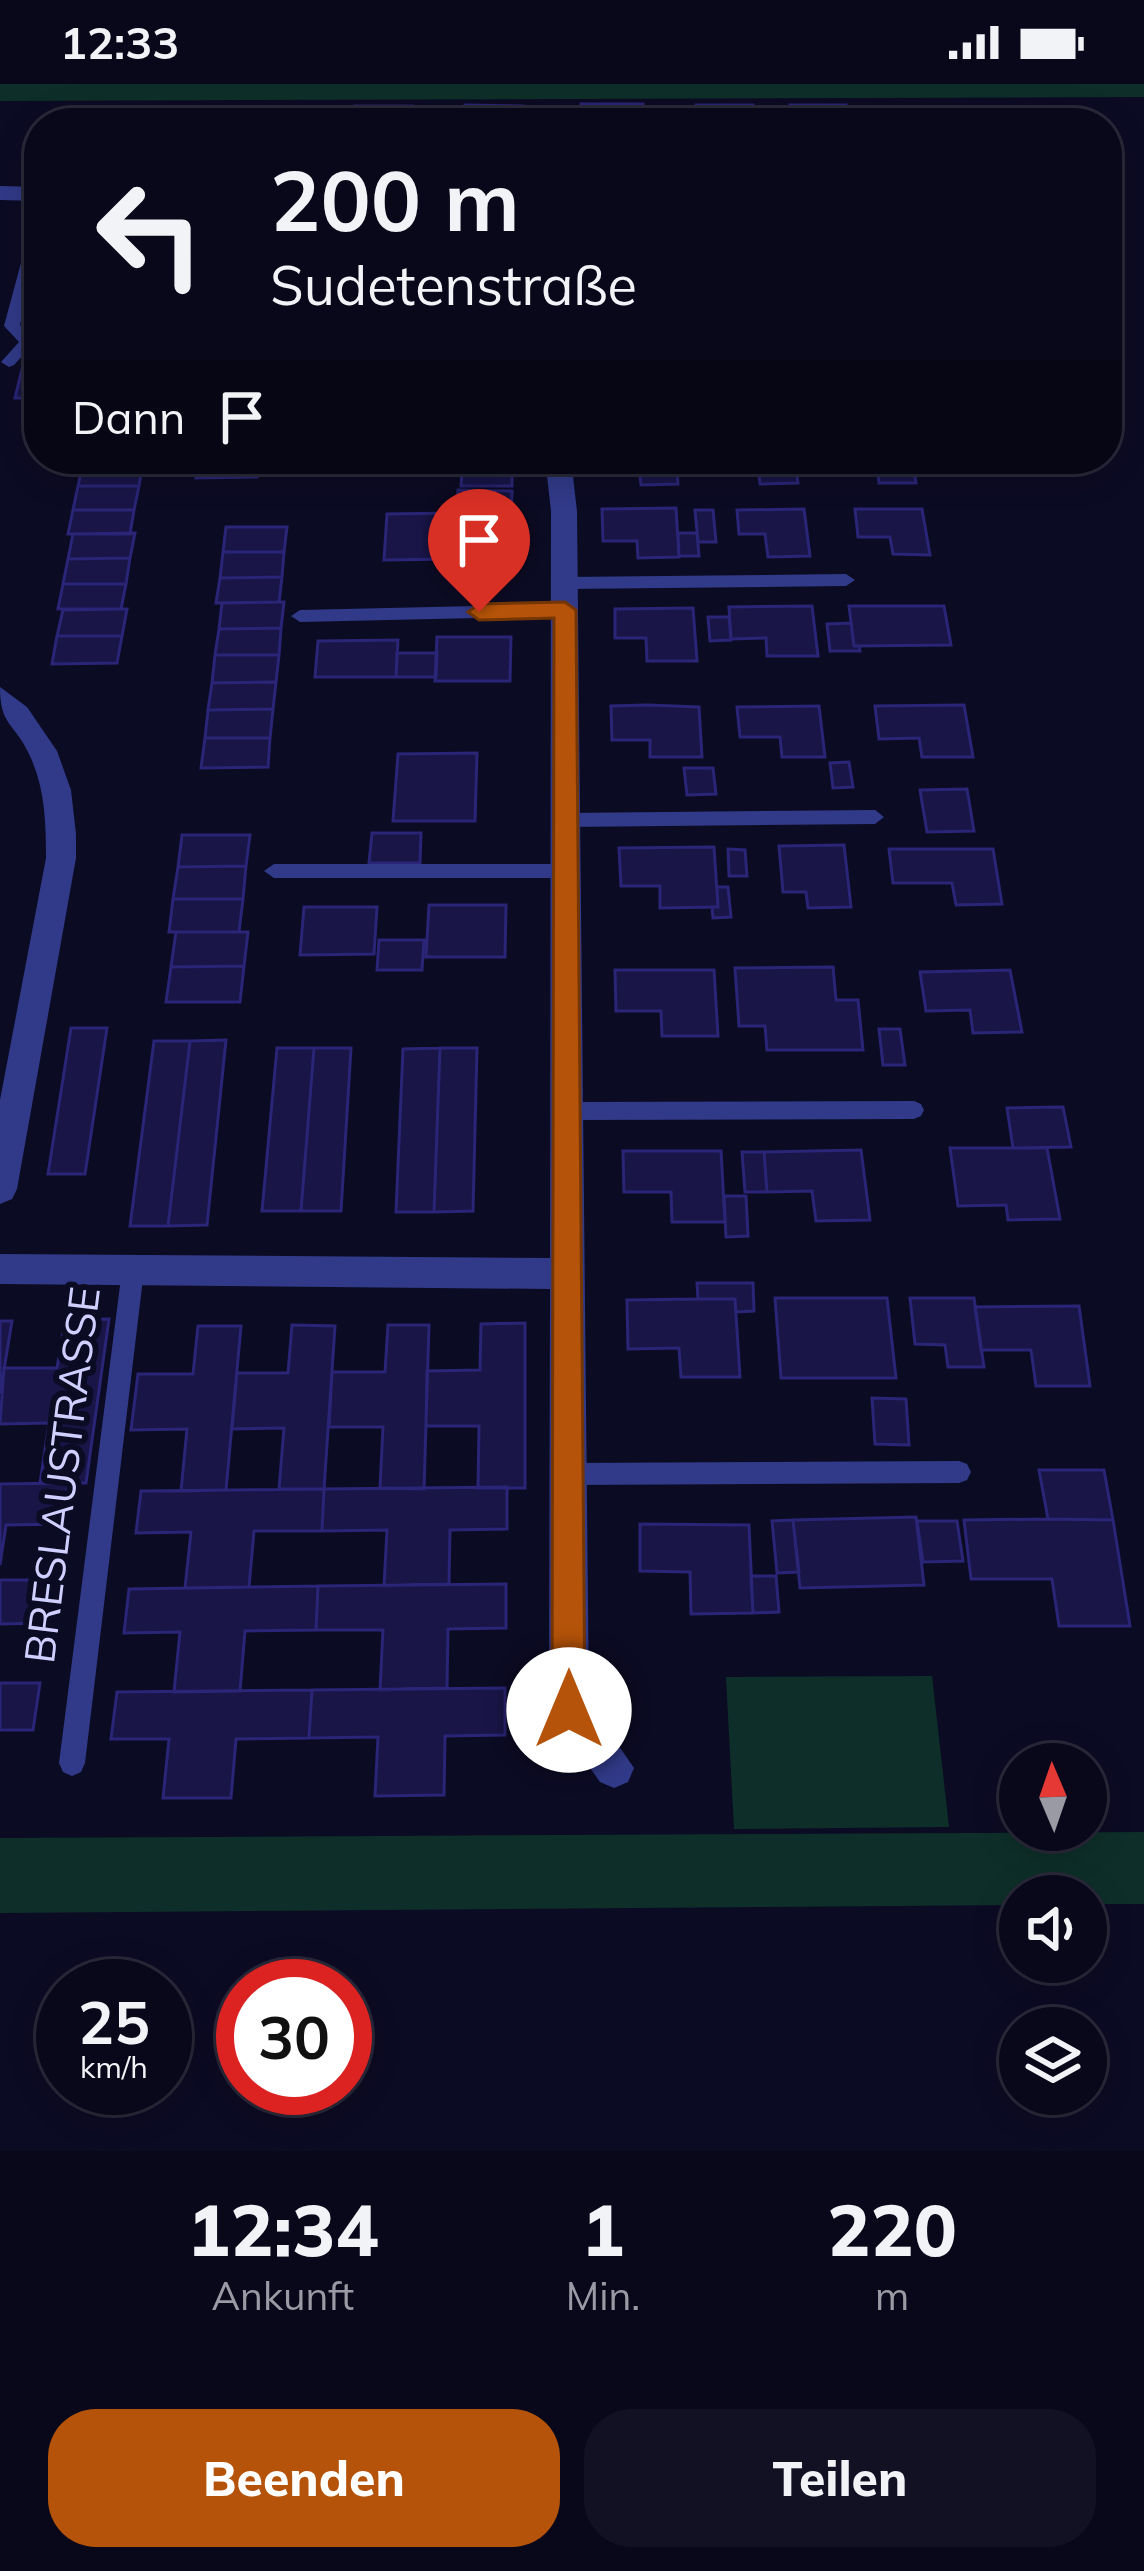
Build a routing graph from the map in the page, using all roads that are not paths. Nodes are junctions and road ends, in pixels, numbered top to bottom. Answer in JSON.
{"nodes":[{"id":1,"x":24,"y":280,"type":"edge"},
{"id":2,"x":24,"y":339,"type":"edge"},
{"id":3,"x":24,"y":345,"type":"edge"},
{"id":4,"x":9,"y":362,"type":"dead end"},
{"id":5,"x":559,"y":474,"type":"edge"},
{"id":6,"x":846,"y":580,"type":"dead end"},
{"id":7,"x":565,"y":597,"type":"junction"},
{"id":8,"x":300,"y":616,"type":"dead end"},
{"id":9,"x":0,"y":698,"type":"edge"},
{"id":10,"x":875,"y":817,"type":"dead end"},
{"id":11,"x":566,"y":820,"type":"junction"},
{"id":12,"x":274,"y":871,"type":"dead end"},
{"id":13,"x":566,"y":871,"type":"junction"},
{"id":14,"x":914,"y":1110,"type":"dead end"},
{"id":15,"x":567,"y":1111,"type":"junction"},
{"id":16,"x":0,"y":1189,"type":"edge"},
{"id":17,"x":0,"y":1269,"type":"edge"},
{"id":18,"x":133,"y":1270,"type":"junction"},
{"id":19,"x":567,"y":1274,"type":"junction"},
{"id":20,"x":959,"y":1472,"type":"dead end"},
{"id":21,"x":568,"y":1474,"type":"junction"},
{"id":22,"x":72,"y":1762,"type":"dead end"},
{"id":23,"x":614,"y":1768,"type":"dead end"}],
"edges":[{"from":1,"to":2,"type":"lane"},
{"from":3,"to":4,"type":"lane"},
{"from":5,"to":7,"type":"street"},
{"from":6,"to":7,"type":"lane"},
{"from":7,"to":8,"type":"lane"},
{"from":7,"to":11,"type":"street"},
{"from":9,"to":16,"type":"street"},
{"from":10,"to":11,"type":"lane"},
{"from":11,"to":13,"type":"street"},
{"from":12,"to":13,"type":"lane"},
{"from":13,"to":15,"type":"street"},
{"from":14,"to":15,"type":"lane"},
{"from":15,"to":19,"type":"street"},
{"from":17,"to":18,"type":"street","name":"BRESLAUSTRASSE"},
{"from":18,"to":19,"type":"street","name":"BRESLAUSTRASSE"},
{"from":18,"to":22,"type":"lane","name":"BRESLAUSTRASSE"},
{"from":19,"to":21,"type":"street"},
{"from":20,"to":21,"type":"lane"},
{"from":21,"to":23,"type":"street"}]}
